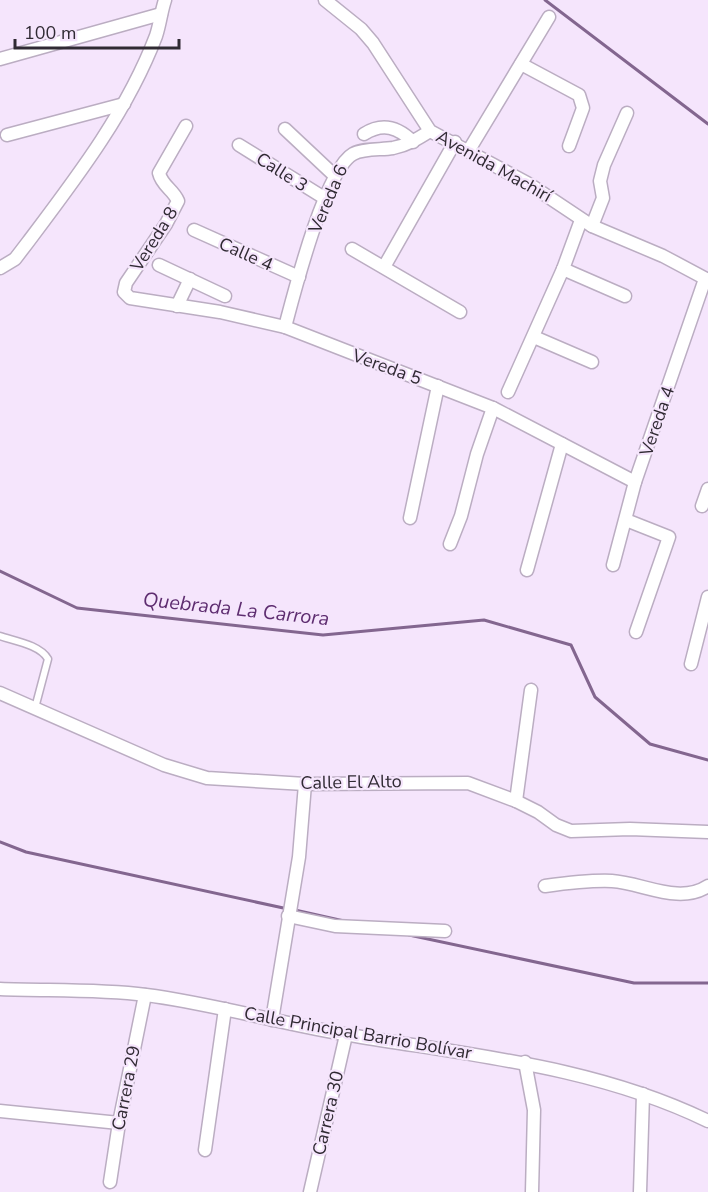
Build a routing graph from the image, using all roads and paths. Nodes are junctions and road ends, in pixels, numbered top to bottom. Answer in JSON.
{"nodes":[{"id":1,"x":165,"y":0,"type":"edge"},
{"id":2,"x":325,"y":0,"type":"edge"},
{"id":3,"x":161,"y":14,"type":"junction"},
{"id":4,"x":549,"y":17,"type":"dead end"},
{"id":5,"x":0,"y":59,"type":"edge"},
{"id":6,"x":520,"y":64,"type":"junction"},
{"id":7,"x":124,"y":104,"type":"junction"},
{"id":8,"x":627,"y":113,"type":"dead end"},
{"id":9,"x":186,"y":126,"type":"dead end"},
{"id":10,"x":285,"y":129,"type":"dead end"},
{"id":11,"x":430,"y":130,"type":"junction"},
{"id":12,"x":364,"y":134,"type":"dead end"},
{"id":13,"x":7,"y":135,"type":"dead end"},
{"id":14,"x":413,"y":142,"type":"junction"},
{"id":15,"x":455,"y":142,"type":"junction"},
{"id":16,"x":239,"y":145,"type":"dead end"},
{"id":17,"x":569,"y":146,"type":"dead end"},
{"id":18,"x":469,"y":150,"type":"junction"},
{"id":19,"x":334,"y":176,"type":"junction"},
{"id":20,"x":326,"y":199,"type":"junction"},
{"id":21,"x":587,"y":223,"type":"junction"},
{"id":22,"x":194,"y":231,"type":"dead end"},
{"id":23,"x":352,"y":249,"type":"dead end"},
{"id":24,"x":159,"y":265,"type":"dead end"},
{"id":25,"x":384,"y":267,"type":"junction"},
{"id":26,"x":0,"y":268,"type":"edge"},
{"id":27,"x":563,"y":269,"type":"junction"},
{"id":28,"x":299,"y":277,"type":"junction"},
{"id":29,"x":190,"y":279,"type":"junction"},
{"id":30,"x":707,"y":280,"type":"edge"},
{"id":31,"x":124,"y":292,"type":"joint"},
{"id":32,"x":225,"y":296,"type":"dead end"},
{"id":33,"x":625,"y":296,"type":"dead end"},
{"id":34,"x":177,"y":306,"type":"junction"},
{"id":35,"x":460,"y":312,"type":"dead end"},
{"id":36,"x":285,"y":327,"type":"junction"},
{"id":37,"x":534,"y":337,"type":"junction"},
{"id":38,"x":592,"y":362,"type":"dead end"},
{"id":39,"x":438,"y":386,"type":"junction"},
{"id":40,"x":508,"y":392,"type":"dead end"},
{"id":41,"x":493,"y":408,"type":"junction"},
{"id":42,"x":562,"y":444,"type":"junction"},
{"id":43,"x":635,"y":483,"type":"junction"},
{"id":44,"x":708,"y":489,"type":"edge"},
{"id":45,"x":702,"y":506,"type":"dead end"},
{"id":46,"x":410,"y":518,"type":"dead end"},
{"id":47,"x":626,"y":520,"type":"junction"},
{"id":48,"x":450,"y":544,"type":"dead end"},
{"id":49,"x":613,"y":565,"type":"dead end"},
{"id":50,"x":527,"y":570,"type":"dead end"},
{"id":51,"x":708,"y":597,"type":"edge"},
{"id":52,"x":636,"y":632,"type":"dead end"},
{"id":53,"x":0,"y":636,"type":"edge"},
{"id":54,"x":691,"y":664,"type":"dead end"},
{"id":55,"x":531,"y":690,"type":"dead end"},
{"id":56,"x":0,"y":693,"type":"edge"},
{"id":57,"x":35,"y":708,"type":"junction"},
{"id":58,"x":305,"y":784,"type":"junction"},
{"id":59,"x":516,"y":801,"type":"junction"},
{"id":60,"x":708,"y":832,"type":"edge"},
{"id":61,"x":545,"y":886,"type":"dead end"},
{"id":62,"x":708,"y":886,"type":"edge"},
{"id":63,"x":288,"y":916,"type":"junction"},
{"id":64,"x":445,"y":931,"type":"dead end"},
{"id":65,"x":0,"y":989,"type":"edge"},
{"id":66,"x":145,"y":995,"type":"junction"},
{"id":67,"x":225,"y":1008,"type":"junction"},
{"id":68,"x":272,"y":1020,"type":"junction"},
{"id":69,"x":346,"y":1035,"type":"junction"},
{"id":70,"x":525,"y":1062,"type":"junction"},
{"id":71,"x":643,"y":1094,"type":"junction"},
{"id":72,"x":0,"y":1111,"type":"edge"},
{"id":73,"x":708,"y":1121,"type":"edge"},
{"id":74,"x":119,"y":1123,"type":"junction"},
{"id":75,"x":205,"y":1149,"type":"dead end"},
{"id":76,"x":110,"y":1182,"type":"dead end"},
{"id":77,"x":310,"y":1192,"type":"edge"},
{"id":78,"x":532,"y":1192,"type":"edge"},
{"id":79,"x":640,"y":1192,"type":"edge"}],
"edges":[{"from":1,"to":3,"type":"street"},
{"from":2,"to":11,"type":"street","name":"Avenida Machirí"},
{"from":3,"to":5,"type":"street"},
{"from":3,"to":7,"type":"street"},
{"from":4,"to":6,"type":"street"},
{"from":6,"to":17,"type":"street"},
{"from":6,"to":18,"type":"street"},
{"from":7,"to":13,"type":"street"},
{"from":7,"to":26,"type":"street"},
{"from":8,"to":21,"type":"street"},
{"from":9,"to":31,"type":"street","name":"Vereda 8"},
{"from":10,"to":19,"type":"street"},
{"from":11,"to":14,"type":"street","name":"Vereda 6"},
{"from":11,"to":15,"type":"street","name":"Avenida Machirí"},
{"from":12,"to":14,"type":"street"},
{"from":14,"to":19,"type":"street","name":"Vereda 6"},
{"from":15,"to":18,"type":"street","name":"Avenida Machirí"},
{"from":15,"to":25,"type":"street"},
{"from":16,"to":20,"type":"street","name":"Calle 3"},
{"from":18,"to":21,"type":"street","name":"Avenida Machirí"},
{"from":19,"to":20,"type":"street","name":"Vereda 6"},
{"from":20,"to":28,"type":"street","name":"Vereda 6"},
{"from":21,"to":27,"type":"street"},
{"from":21,"to":30,"type":"street","name":"Avenida Machirí"},
{"from":22,"to":28,"type":"street","name":"Calle 4"},
{"from":23,"to":25,"type":"street"},
{"from":24,"to":29,"type":"street"},
{"from":25,"to":35,"type":"street"},
{"from":27,"to":33,"type":"street"},
{"from":27,"to":37,"type":"street"},
{"from":28,"to":36,"type":"street","name":"Vereda 6"},
{"from":29,"to":32,"type":"street"},
{"from":29,"to":34,"type":"street"},
{"from":30,"to":43,"type":"street","name":"Vereda 4"},
{"from":31,"to":34,"type":"street","name":"Vereda 5"},
{"from":34,"to":36,"type":"street","name":"Vereda 5"},
{"from":36,"to":39,"type":"street","name":"Vereda 5"},
{"from":37,"to":38,"type":"street"},
{"from":37,"to":40,"type":"street"},
{"from":39,"to":41,"type":"street","name":"Vereda 5"},
{"from":39,"to":46,"type":"street"},
{"from":41,"to":42,"type":"street","name":"Vereda 5"},
{"from":41,"to":48,"type":"street"},
{"from":42,"to":43,"type":"street","name":"Vereda 5"},
{"from":42,"to":50,"type":"street"},
{"from":43,"to":47,"type":"street","name":"Vereda 4"},
{"from":44,"to":45,"type":"street"},
{"from":47,"to":49,"type":"street","name":"Vereda 4"},
{"from":47,"to":52,"type":"street"},
{"from":51,"to":54,"type":"street"},
{"from":53,"to":57,"type":"lane"},
{"from":55,"to":59,"type":"street"},
{"from":56,"to":57,"type":"street","name":"Calle El Alto"},
{"from":57,"to":58,"type":"street","name":"Calle El Alto"},
{"from":58,"to":59,"type":"street","name":"Calle El Alto"},
{"from":58,"to":63,"type":"street"},
{"from":59,"to":60,"type":"street","name":"Calle El Alto"},
{"from":61,"to":62,"type":"street"},
{"from":63,"to":64,"type":"street"},
{"from":63,"to":68,"type":"street"},
{"from":65,"to":66,"type":"street","name":"Calle Principal Barrio Bolívar"},
{"from":66,"to":67,"type":"street","name":"Calle Principal Barrio Bolívar"},
{"from":66,"to":74,"type":"street","name":"Carrera 29"},
{"from":67,"to":68,"type":"street","name":"Calle Principal Barrio Bolívar"},
{"from":67,"to":75,"type":"street"},
{"from":68,"to":69,"type":"street","name":"Calle Principal Barrio Bolívar"},
{"from":69,"to":70,"type":"street","name":"Calle Principal Barrio Bolívar"},
{"from":69,"to":77,"type":"street","name":"Carrera 30"},
{"from":70,"to":71,"type":"street","name":"Calle Principal Barrio Bolívar"},
{"from":70,"to":78,"type":"street"},
{"from":71,"to":73,"type":"street","name":"Calle Principal Barrio Bolívar"},
{"from":71,"to":79,"type":"street"},
{"from":72,"to":74,"type":"street"},
{"from":74,"to":76,"type":"street","name":"Carrera 29"}]}
